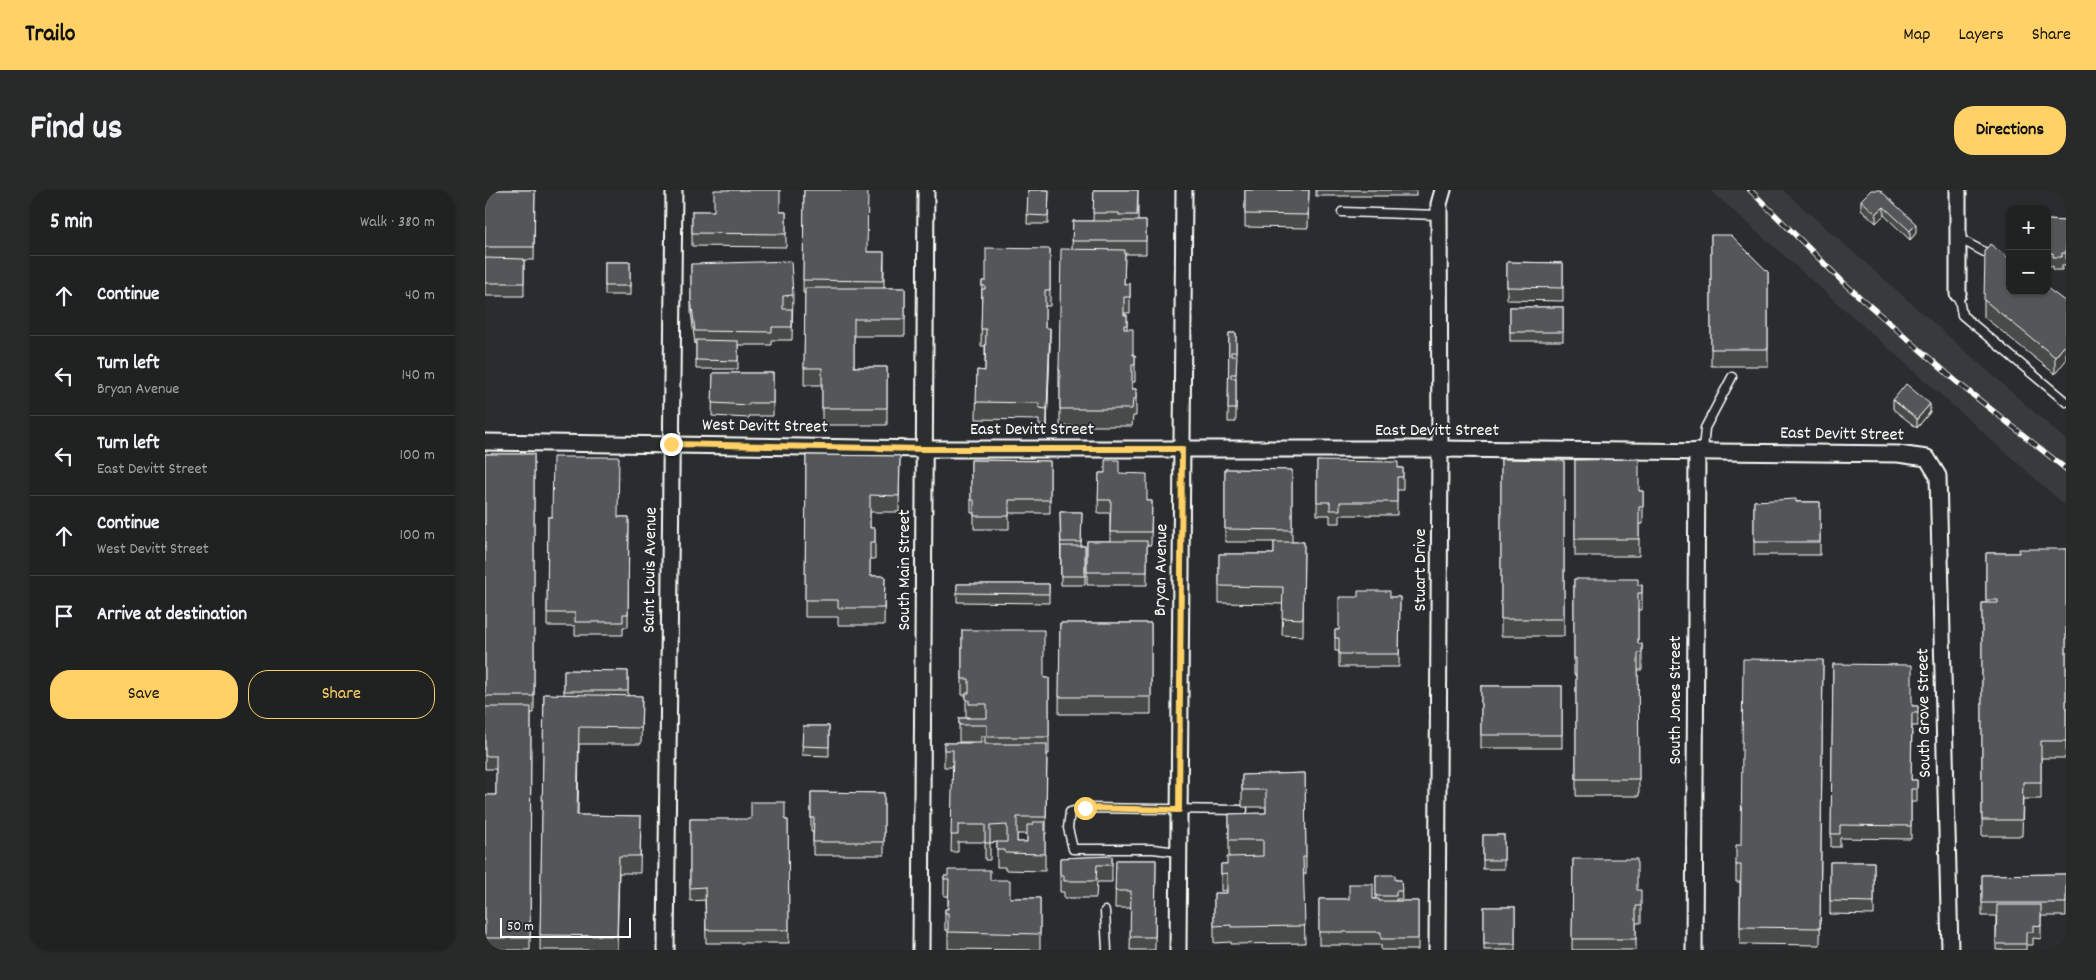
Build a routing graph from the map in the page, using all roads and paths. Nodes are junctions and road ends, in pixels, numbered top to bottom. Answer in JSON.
{"nodes":[{"id":1,"x":674,"y":190,"type":"edge"},
{"id":2,"x":926,"y":190,"type":"edge"},
{"id":3,"x":1184,"y":190,"type":"edge"},
{"id":4,"x":1443,"y":190,"type":"edge"},
{"id":5,"x":1958,"y":190,"type":"edge"},
{"id":6,"x":1342,"y":212,"type":"dead end"},
{"id":7,"x":1439,"y":215,"type":"junction"},
{"id":8,"x":1958,"y":238,"type":"junction"},
{"id":9,"x":1998,"y":259,"type":"edge"},
{"id":10,"x":1958,"y":294,"type":"joint"},
{"id":11,"x":1732,"y":377,"type":"dead end"},
{"id":12,"x":2066,"y":402,"type":"edge"},
{"id":13,"x":485,"y":442,"type":"edge"},
{"id":14,"x":671,"y":444,"type":"junction"},
{"id":15,"x":925,"y":449,"type":"junction"},
{"id":16,"x":1182,"y":449,"type":"junction"},
{"id":17,"x":1440,"y":449,"type":"junction"},
{"id":18,"x":1700,"y":451,"type":"junction"},
{"id":19,"x":1939,"y":476,"type":"joint"},
{"id":20,"x":1179,"y":810,"type":"junction"},
{"id":21,"x":1243,"y":810,"type":"dead end"},
{"id":22,"x":1179,"y":852,"type":"junction"},
{"id":23,"x":1105,"y":911,"type":"dead end"},
{"id":24,"x":666,"y":950,"type":"edge"},
{"id":25,"x":921,"y":950,"type":"edge"},
{"id":26,"x":1107,"y":950,"type":"edge"},
{"id":27,"x":1177,"y":950,"type":"edge"},
{"id":28,"x":1437,"y":950,"type":"edge"},
{"id":29,"x":1694,"y":950,"type":"edge"},
{"id":30,"x":1950,"y":950,"type":"edge"}],
"edges":[{"from":1,"to":14,"type":"street","name":"Saint Louis Avenue"},
{"from":2,"to":15,"type":"street","name":"South Main Street"},
{"from":3,"to":16,"type":"street","name":"Bryan Avenue"},
{"from":4,"to":7,"type":"street","name":"Stuart Drive"},
{"from":5,"to":8,"type":"street"},
{"from":6,"to":7,"type":"lane"},
{"from":7,"to":17,"type":"street","name":"Stuart Drive"},
{"from":8,"to":9,"type":"lane"},
{"from":8,"to":10,"type":"street"},
{"from":10,"to":12,"type":"lane"},
{"from":11,"to":18,"type":"lane"},
{"from":13,"to":14,"type":"street","name":"West Devitt Street"},
{"from":14,"to":15,"type":"street","name":"West Devitt Street"},
{"from":14,"to":24,"type":"street","name":"Saint Louis Avenue"},
{"from":15,"to":16,"type":"street","name":"East Devitt Street"},
{"from":15,"to":25,"type":"street","name":"South Main Street"},
{"from":16,"to":17,"type":"street","name":"East Devitt Street"},
{"from":16,"to":20,"type":"street","name":"Bryan Avenue"},
{"from":17,"to":18,"type":"street","name":"East Devitt Street"},
{"from":17,"to":28,"type":"street","name":"Stuart Drive"},
{"from":18,"to":19,"type":"street","name":"East Devitt Street"},
{"from":18,"to":29,"type":"street","name":"South Jones Street"},
{"from":19,"to":30,"type":"street","name":"South Grove Street"},
{"from":20,"to":21,"type":"lane"},
{"from":20,"to":22,"type":"street","name":"Bryan Avenue"},
{"from":20,"to":22,"type":"lane"},
{"from":22,"to":27,"type":"street","name":"Bryan Avenue"},
{"from":23,"to":26,"type":"lane"}]}
